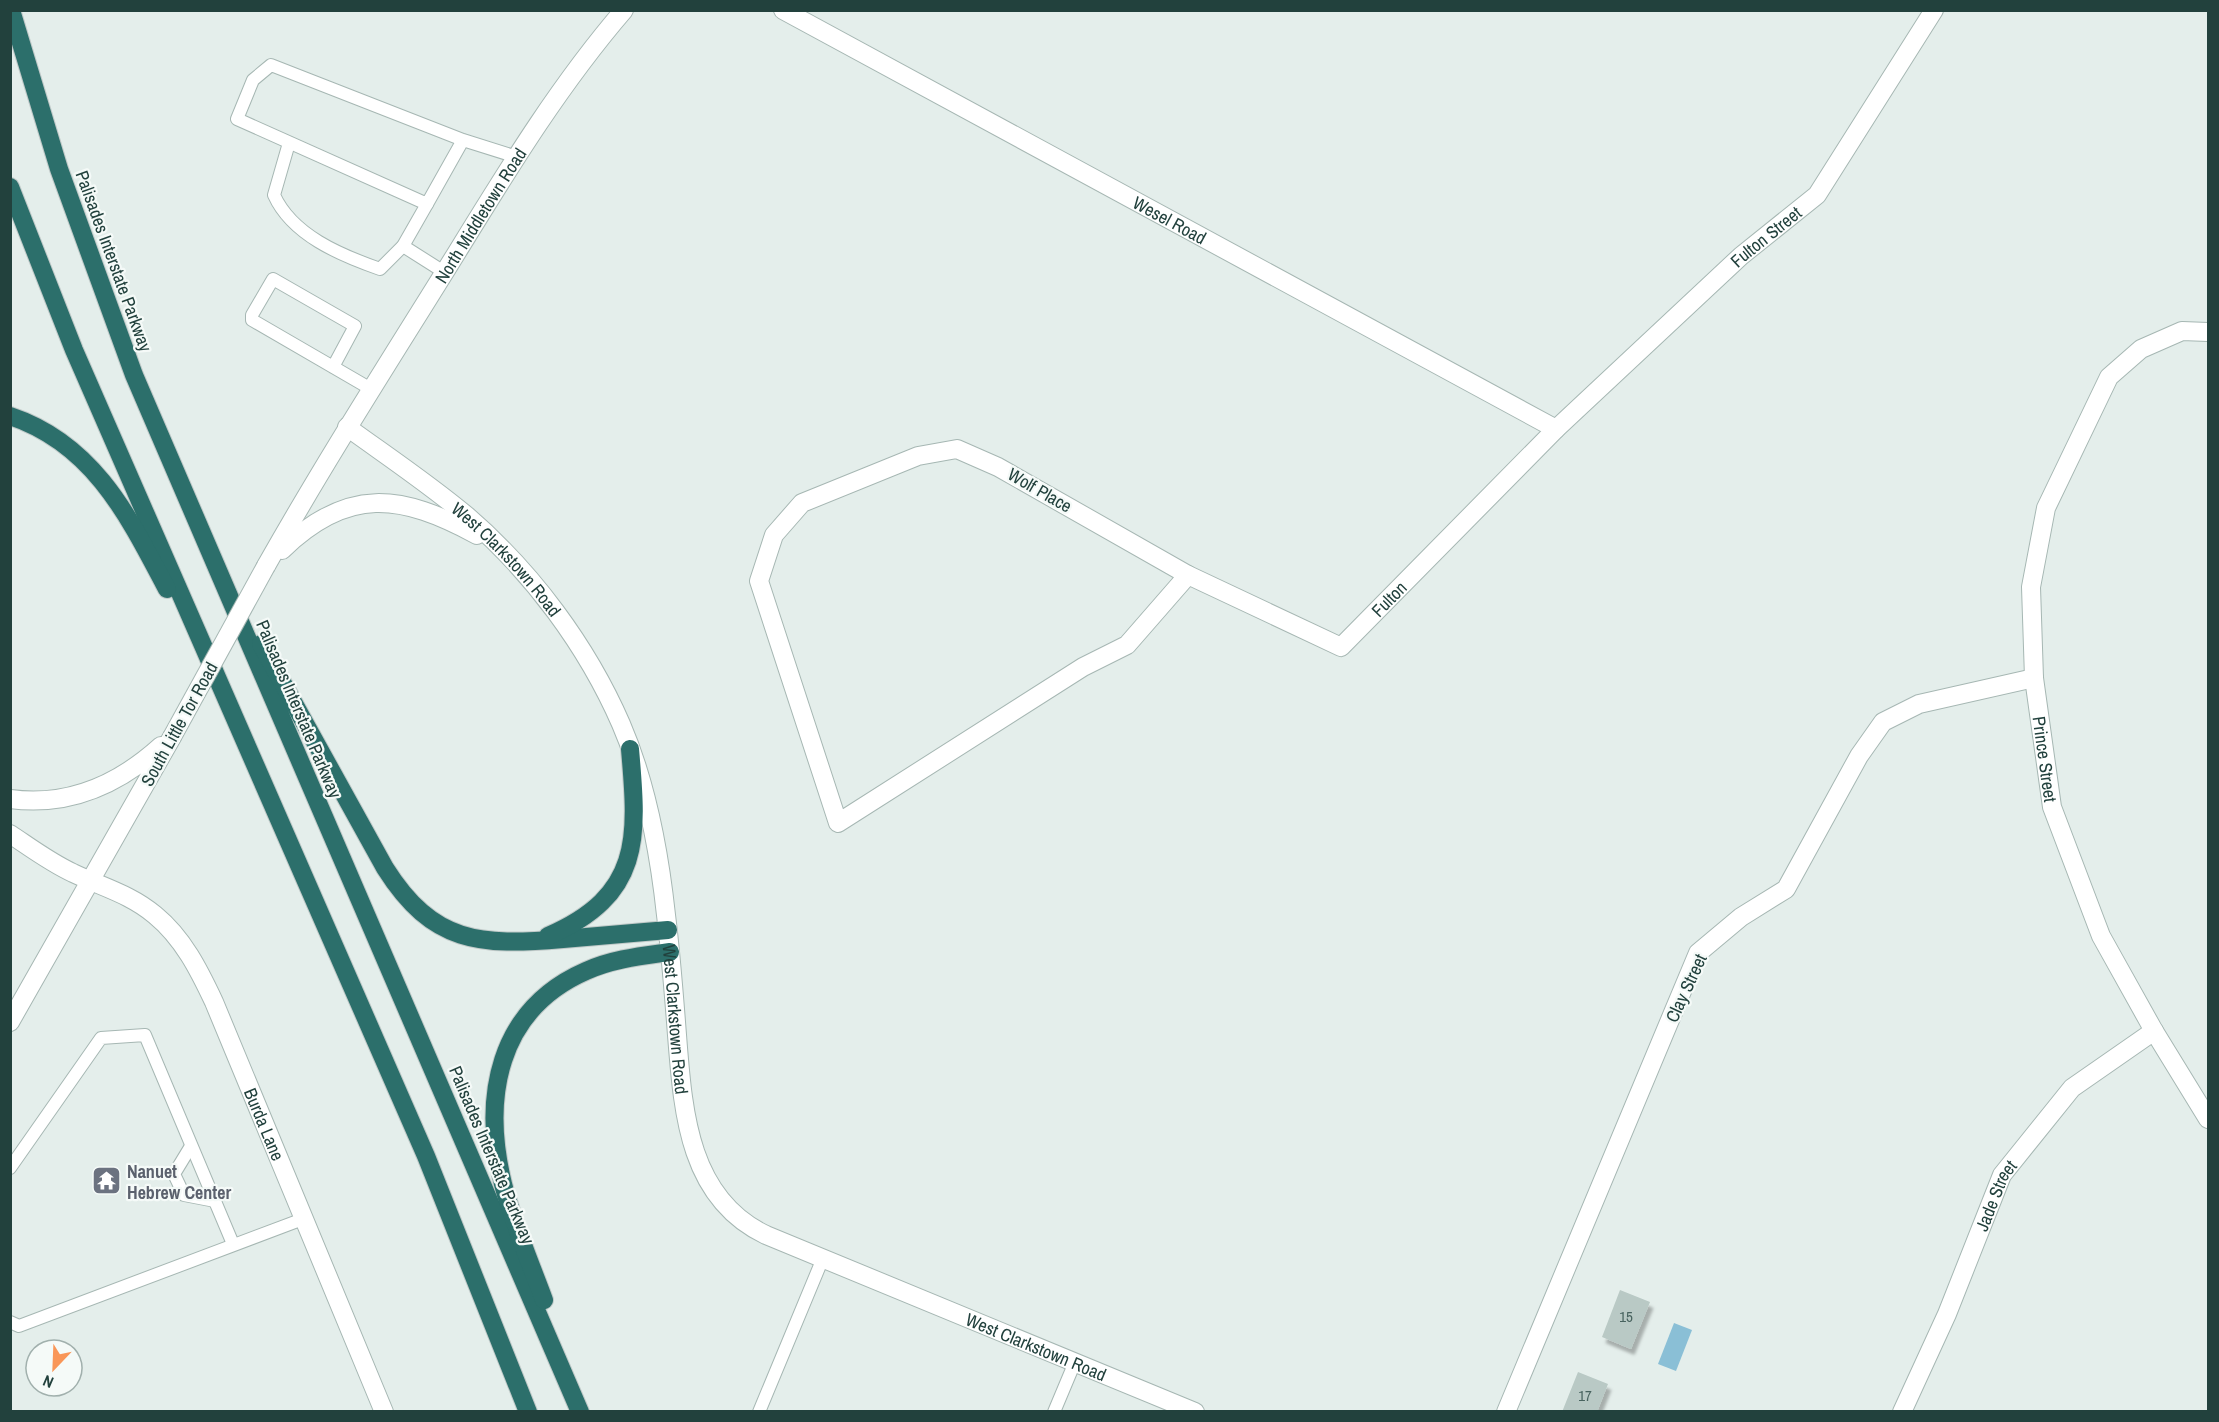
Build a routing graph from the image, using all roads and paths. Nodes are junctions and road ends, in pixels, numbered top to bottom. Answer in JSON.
{"nodes":[{"id":1,"x":11,"y":10,"type":"edge"},
{"id":2,"x":624,"y":10,"type":"edge"},
{"id":3,"x":783,"y":10,"type":"edge"},
{"id":4,"x":1934,"y":10,"type":"edge"},
{"id":5,"x":463,"y":140,"type":"junction"},
{"id":6,"x":289,"y":143,"type":"junction"},
{"id":7,"x":517,"y":157,"type":"junction"},
{"id":8,"x":10,"y":187,"type":"edge"},
{"id":9,"x":427,"y":204,"type":"junction"},
{"id":10,"x":403,"y":246,"type":"junction"},
{"id":11,"x":444,"y":272,"type":"junction"},
{"id":12,"x":2208,"y":332,"type":"edge"},
{"id":13,"x":333,"y":367,"type":"junction"},
{"id":14,"x":371,"y":389,"type":"junction"},
{"id":15,"x":10,"y":416,"type":"edge"},
{"id":16,"x":347,"y":427,"type":"junction"},
{"id":17,"x":1556,"y":429,"type":"junction"},
{"id":18,"x":190,"y":510,"type":"junction"},
{"id":19,"x":495,"y":544,"type":"junction"},
{"id":20,"x":266,"y":566,"type":"junction"},
{"id":21,"x":1188,"y":575,"type":"junction"},
{"id":22,"x":2034,"y":678,"type":"junction"},
{"id":23,"x":236,"y":719,"type":"junction"},
{"id":24,"x":172,"y":737,"type":"junction"},
{"id":25,"x":630,"y":749,"type":"junction"},
{"id":26,"x":10,"y":799,"type":"edge"},
{"id":27,"x":10,"y":834,"type":"edge"},
{"id":28,"x":92,"y":881,"type":"junction"},
{"id":29,"x":668,"y":930,"type":"junction"},
{"id":30,"x":522,"y":942,"type":"junction"},
{"id":31,"x":670,"y":952,"type":"junction"},
{"id":32,"x":10,"y":1022,"type":"edge"},
{"id":33,"x":2154,"y":1031,"type":"junction"},
{"id":34,"x":2208,"y":1119,"type":"edge"},
{"id":35,"x":191,"y":1146,"type":"junction"},
{"id":36,"x":10,"y":1168,"type":"edge"},
{"id":37,"x":214,"y":1201,"type":"junction"},
{"id":38,"x":303,"y":1219,"type":"junction"},
{"id":39,"x":233,"y":1244,"type":"junction"},
{"id":40,"x":823,"y":1258,"type":"junction"},
{"id":41,"x":10,"y":1322,"type":"edge"},
{"id":42,"x":1075,"y":1362,"type":"junction"},
{"id":43,"x":384,"y":1412,"type":"edge"},
{"id":44,"x":528,"y":1412,"type":"edge"},
{"id":45,"x":580,"y":1412,"type":"edge"},
{"id":46,"x":585,"y":1412,"type":"edge"},
{"id":47,"x":759,"y":1412,"type":"edge"},
{"id":48,"x":1054,"y":1412,"type":"edge"},
{"id":49,"x":1196,"y":1412,"type":"edge"},
{"id":50,"x":1506,"y":1412,"type":"edge"},
{"id":51,"x":1902,"y":1412,"type":"edge"}],
"edges":[{"from":1,"to":18,"type":"highway","name":"Palisades Interstate Parkway"},
{"from":2,"to":7,"type":"street","name":"North Middletown Road"},
{"from":3,"to":17,"type":"street","name":"Wesel Road"},
{"from":4,"to":17,"type":"street","name":"Fulton Street"},
{"from":5,"to":6,"type":"lane"},
{"from":5,"to":7,"type":"lane"},
{"from":5,"to":9,"type":"lane"},
{"from":6,"to":9,"type":"lane"},
{"from":6,"to":10,"type":"lane"},
{"from":7,"to":11,"type":"street","name":"North Middletown Road"},
{"from":8,"to":23,"type":"highway"},
{"from":9,"to":10,"type":"lane"},
{"from":10,"to":11,"type":"lane"},
{"from":11,"to":14,"type":"street","name":"North Middletown Road"},
{"from":12,"to":22,"type":"street","name":"Prince Street"},
{"from":13,"to":13,"type":"lane"},
{"from":13,"to":14,"type":"lane"},
{"from":14,"to":16,"type":"street","name":"North Middletown Road"},
{"from":15,"to":23,"type":"highway"},
{"from":16,"to":19,"type":"street","name":"West Clarkstown Road"},
{"from":16,"to":20,"type":"street","name":"South Little Tor Road"},
{"from":17,"to":21,"type":"street","name":"Fulton"},
{"from":18,"to":30,"type":"highway"},
{"from":18,"to":45,"type":"highway","name":"Palisades Interstate Parkway"},
{"from":19,"to":20,"type":"street"},
{"from":19,"to":25,"type":"street","name":"West Clarkstown Road"},
{"from":20,"to":24,"type":"street","name":"South Little Tor Road","bridge":true},
{"from":21,"to":21,"type":"street","name":"Wolf Place"},
{"from":22,"to":33,"type":"street","name":"Prince Street"},
{"from":22,"to":50,"type":"street","name":"Clay Street"},
{"from":23,"to":44,"type":"highway"},
{"from":24,"to":26,"type":"street"},
{"from":24,"to":28,"type":"street","name":"South Little Tor Road"},
{"from":25,"to":29,"type":"street","name":"West Clarkstown Road"},
{"from":25,"to":30,"type":"highway"},
{"from":27,"to":28,"type":"street","name":"Burda Lane"},
{"from":28,"to":32,"type":"street","name":"South Little Tor Road"},
{"from":28,"to":38,"type":"street","name":"Burda Lane"},
{"from":29,"to":30,"type":"highway"},
{"from":29,"to":31,"type":"street","name":"West Clarkstown Road"},
{"from":31,"to":40,"type":"street","name":"West Clarkstown Road"},
{"from":31,"to":46,"type":"highway"},
{"from":33,"to":34,"type":"street","name":"Prince Street"},
{"from":33,"to":51,"type":"street","name":"Jade Street"},
{"from":35,"to":36,"type":"lane"},
{"from":35,"to":37,"type":"lane"},
{"from":35,"to":37,"type":"lane"},
{"from":37,"to":39,"type":"lane"},
{"from":38,"to":39,"type":"lane"},
{"from":38,"to":43,"type":"street","name":"Burda Lane"},
{"from":39,"to":41,"type":"lane"},
{"from":40,"to":42,"type":"street","name":"West Clarkstown Road"},
{"from":40,"to":47,"type":"lane"},
{"from":42,"to":48,"type":"lane"},
{"from":42,"to":49,"type":"street","name":"West Clarkstown Road"}]}
